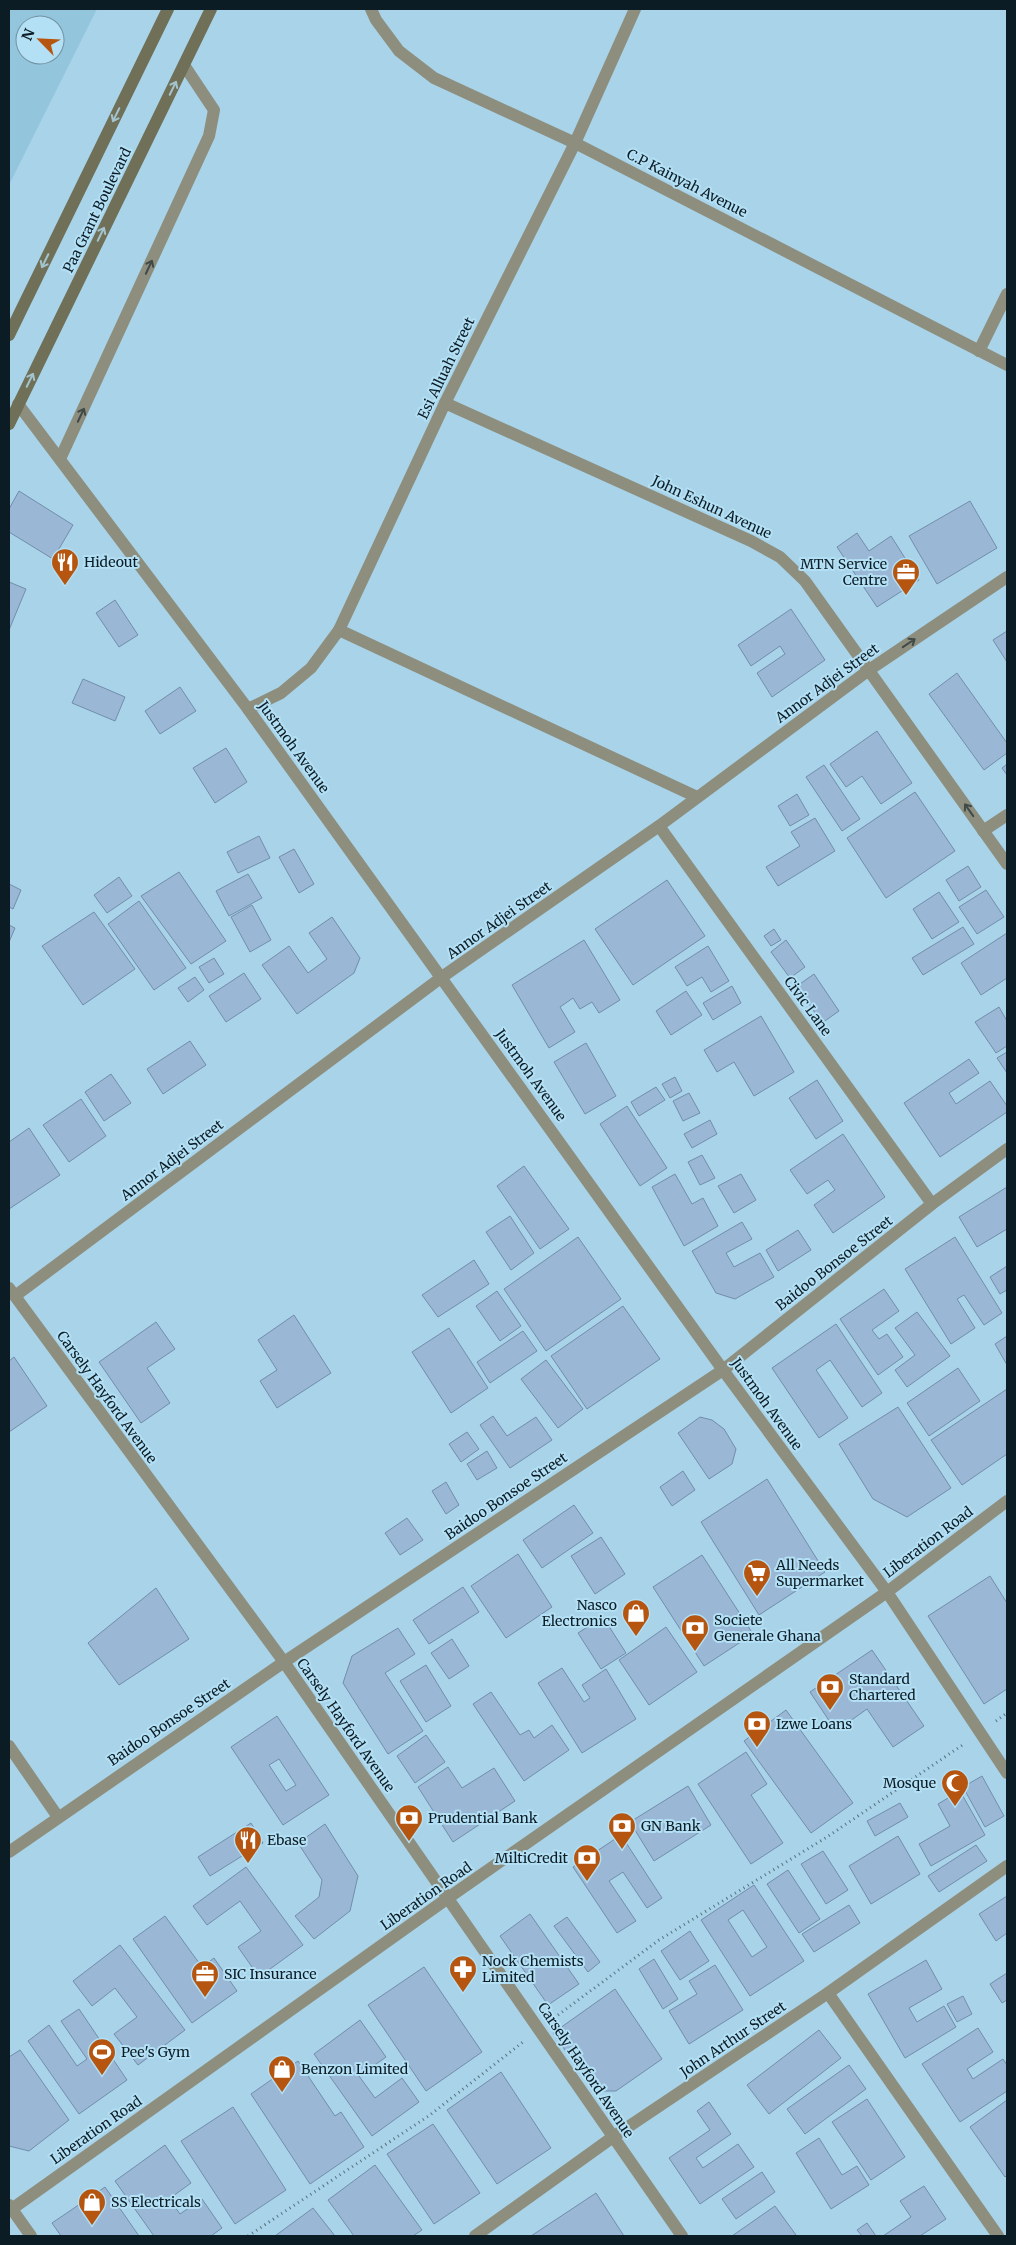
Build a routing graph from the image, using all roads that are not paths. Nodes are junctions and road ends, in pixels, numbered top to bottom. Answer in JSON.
{"nodes":[{"id":1,"x":168,"y":9,"type":"edge"},
{"id":2,"x":211,"y":9,"type":"edge"},
{"id":3,"x":371,"y":9,"type":"edge"},
{"id":4,"x":635,"y":9,"type":"edge"},
{"id":5,"x":184,"y":65,"type":"junction"},
{"id":6,"x":575,"y":143,"type":"junction"},
{"id":7,"x":1007,"y":294,"type":"edge"},
{"id":8,"x":9,"y":335,"type":"edge"},
{"id":9,"x":979,"y":351,"type":"junction"},
{"id":10,"x":1007,"y":365,"type":"edge"},
{"id":11,"x":445,"y":403,"type":"junction"},
{"id":12,"x":18,"y":404,"type":"junction"},
{"id":13,"x":9,"y":424,"type":"edge"},
{"id":14,"x":60,"y":459,"type":"junction"},
{"id":15,"x":1007,"y":577,"type":"edge"},
{"id":16,"x":339,"y":630,"type":"junction"},
{"id":17,"x":869,"y":670,"type":"junction"},
{"id":18,"x":248,"y":709,"type":"junction"},
{"id":19,"x":697,"y":797,"type":"junction"},
{"id":20,"x":1007,"y":815,"type":"edge"},
{"id":21,"x":659,"y":826,"type":"junction"},
{"id":22,"x":983,"y":831,"type":"junction"},
{"id":23,"x":1007,"y":864,"type":"edge"},
{"id":24,"x":442,"y":977,"type":"junction"},
{"id":25,"x":1007,"y":1149,"type":"edge"},
{"id":26,"x":932,"y":1204,"type":"junction"},
{"id":27,"x":12,"y":1292,"type":"edge"},
{"id":28,"x":723,"y":1370,"type":"junction"},
{"id":29,"x":1007,"y":1501,"type":"edge"},
{"id":30,"x":887,"y":1592,"type":"junction"},
{"id":31,"x":284,"y":1662,"type":"junction"},
{"id":32,"x":9,"y":1746,"type":"edge"},
{"id":33,"x":1007,"y":1773,"type":"edge"},
{"id":34,"x":58,"y":1817,"type":"junction"},
{"id":35,"x":9,"y":1852,"type":"edge"},
{"id":36,"x":1007,"y":1866,"type":"edge"},
{"id":37,"x":448,"y":1898,"type":"junction"},
{"id":38,"x":828,"y":1993,"type":"junction"},
{"id":39,"x":613,"y":2137,"type":"junction"},
{"id":40,"x":10,"y":2208,"type":"edge"},
{"id":41,"x":31,"y":2236,"type":"edge"},
{"id":42,"x":475,"y":2236,"type":"edge"},
{"id":43,"x":682,"y":2236,"type":"edge"},
{"id":44,"x":998,"y":2236,"type":"edge"}],
"edges":[{"from":1,"to":8,"type":"main road","name":"Paa Grant Boulevard","one_way":true},
{"from":2,"to":5,"type":"main road","name":"Paa Grant Boulevard"},
{"from":3,"to":6,"type":"street","name":"C.P Kainyah Avenue"},
{"from":4,"to":6,"type":"street","name":"Esi Alluah Street"},
{"from":12,"to":5,"type":"main road","name":"Paa Grant Boulevard","one_way":true},
{"from":14,"to":5,"type":"street","one_way":true},
{"from":6,"to":9,"type":"street","name":"C.P Kainyah Avenue"},
{"from":6,"to":11,"type":"street","name":"Esi Alluah Street"},
{"from":7,"to":9,"type":"street"},
{"from":9,"to":10,"type":"street","name":"C.P Kainyah Avenue"},
{"from":11,"to":16,"type":"street","name":"Esi Alluah Street"},
{"from":11,"to":17,"type":"street","name":"John Eshun Avenue"},
{"from":12,"to":13,"type":"main road","name":"Paa Grant Boulevard"},
{"from":12,"to":14,"type":"street","name":"Justmoh Avenue"},
{"from":14,"to":18,"type":"street","name":"Justmoh Avenue"},
{"from":17,"to":15,"type":"street","name":"Annor Adjei Street","one_way":true},
{"from":16,"to":18,"type":"street","name":"Esi Alluah Street"},
{"from":16,"to":19,"type":"street"},
{"from":17,"to":19,"type":"street","name":"Annor Adjei Street"},
{"from":22,"to":17,"type":"street","name":"John Eshun Avenue","one_way":true},
{"from":18,"to":24,"type":"street","name":"Justmoh Avenue"},
{"from":19,"to":21,"type":"street","name":"Annor Adjei Street"},
{"from":20,"to":22,"type":"street"},
{"from":21,"to":24,"type":"street","name":"Annor Adjei Street"},
{"from":21,"to":26,"type":"street","name":"Civic Lane"},
{"from":22,"to":23,"type":"street","name":"John Eshun Avenue"},
{"from":24,"to":27,"type":"street","name":"Annor Adjei Street"},
{"from":24,"to":28,"type":"street","name":"Justmoh Avenue"},
{"from":25,"to":26,"type":"street","name":"Baidoo Bonsoe Street"},
{"from":26,"to":28,"type":"street","name":"Baidoo Bonsoe Street"},
{"from":27,"to":31,"type":"street","name":"Carsely Hayford Avenue"},
{"from":28,"to":30,"type":"street","name":"Justmoh Avenue"},
{"from":28,"to":31,"type":"street","name":"Baidoo Bonsoe Street"},
{"from":29,"to":30,"type":"street","name":"Liberation Road"},
{"from":30,"to":33,"type":"street","name":"Justmoh Avenue"},
{"from":30,"to":37,"type":"street","name":"Liberation Road"},
{"from":31,"to":34,"type":"street","name":"Baidoo Bonsoe Street"},
{"from":31,"to":37,"type":"street","name":"Carsely Hayford Avenue"},
{"from":32,"to":34,"type":"street"},
{"from":34,"to":35,"type":"street","name":"Baidoo Bonsoe Street"},
{"from":36,"to":38,"type":"street","name":"John Arthur Street"},
{"from":37,"to":39,"type":"street","name":"Carsely Hayford Avenue"},
{"from":37,"to":40,"type":"street","name":"Liberation Road"},
{"from":38,"to":39,"type":"street","name":"John Arthur Street"},
{"from":38,"to":44,"type":"street"},
{"from":39,"to":42,"type":"street","name":"John Arthur Street"},
{"from":39,"to":43,"type":"street","name":"Carsely Hayford Avenue"},
{"from":40,"to":41,"type":"street"}]}
